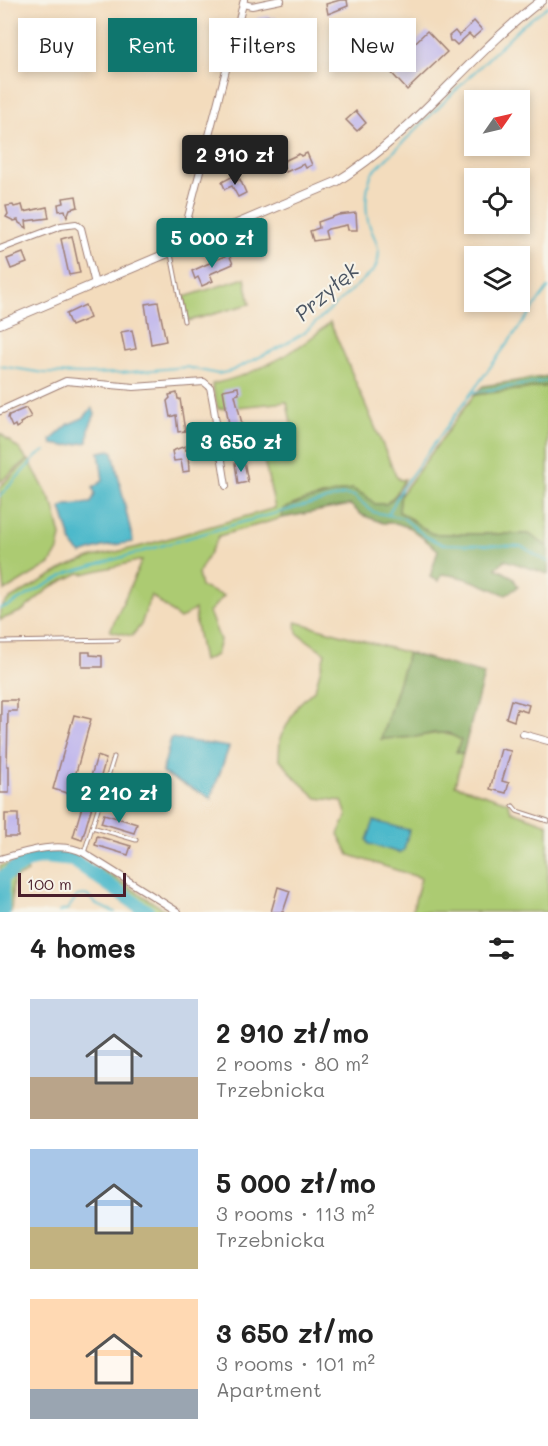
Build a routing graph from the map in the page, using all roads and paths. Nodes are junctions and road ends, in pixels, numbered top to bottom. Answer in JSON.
{"nodes":[{"id":1,"x":281,"y":0,"type":"edge"},
{"id":2,"x":542,"y":0,"type":"edge"},
{"id":3,"x":244,"y":2,"type":"edge"},
{"id":4,"x":0,"y":249,"type":"edge"},
{"id":5,"x":180,"y":249,"type":"junction"},
{"id":6,"x":171,"y":253,"type":"junction"},
{"id":7,"x":95,"y":284,"type":"junction"},
{"id":8,"x":184,"y":321,"type":"dead end"},
{"id":9,"x":0,"y":324,"type":"edge"},
{"id":10,"x":0,"y":411,"type":"edge"},
{"id":11,"x":257,"y":450,"type":"dead end"},
{"id":12,"x":220,"y":456,"type":"junction"},
{"id":13,"x":226,"y":486,"type":"dead end"},
{"id":14,"x":118,"y":640,"type":"dead end"},
{"id":15,"x":0,"y":642,"type":"edge"},
{"id":16,"x":523,"y":734,"type":"dead end"},
{"id":17,"x":548,"y":741,"type":"edge"},
{"id":18,"x":114,"y":758,"type":"dead end"},
{"id":19,"x":106,"y":782,"type":"junction"},
{"id":20,"x":135,"y":790,"type":"dead end"},
{"id":21,"x":513,"y":806,"type":"dead end"},
{"id":22,"x":548,"y":820,"type":"edge"},
{"id":23,"x":92,"y":827,"type":"junction"},
{"id":24,"x":136,"y":840,"type":"dead end"},
{"id":25,"x":84,"y":853,"type":"junction"},
{"id":26,"x":0,"y":859,"type":"edge"},
{"id":27,"x":178,"y":912,"type":"edge"}],
"edges":[{"from":1,"to":3,"type":"street"},
{"from":2,"to":5,"type":"street"},
{"from":3,"to":5,"type":"street"},
{"from":4,"to":7,"type":"street"},
{"from":5,"to":6,"type":"street"},
{"from":6,"to":7,"type":"street"},
{"from":6,"to":8,"type":"lane"},
{"from":7,"to":9,"type":"street"},
{"from":10,"to":12,"type":"street"},
{"from":11,"to":12,"type":"street"},
{"from":12,"to":13,"type":"street"},
{"from":14,"to":15,"type":"lane"},
{"from":16,"to":17,"type":"street"},
{"from":18,"to":19,"type":"lane"},
{"from":19,"to":20,"type":"lane"},
{"from":19,"to":23,"type":"lane"},
{"from":21,"to":22,"type":"lane"},
{"from":23,"to":24,"type":"lane"},
{"from":23,"to":25,"type":"lane"},
{"from":25,"to":26,"type":"street"},
{"from":25,"to":27,"type":"street"}]}
